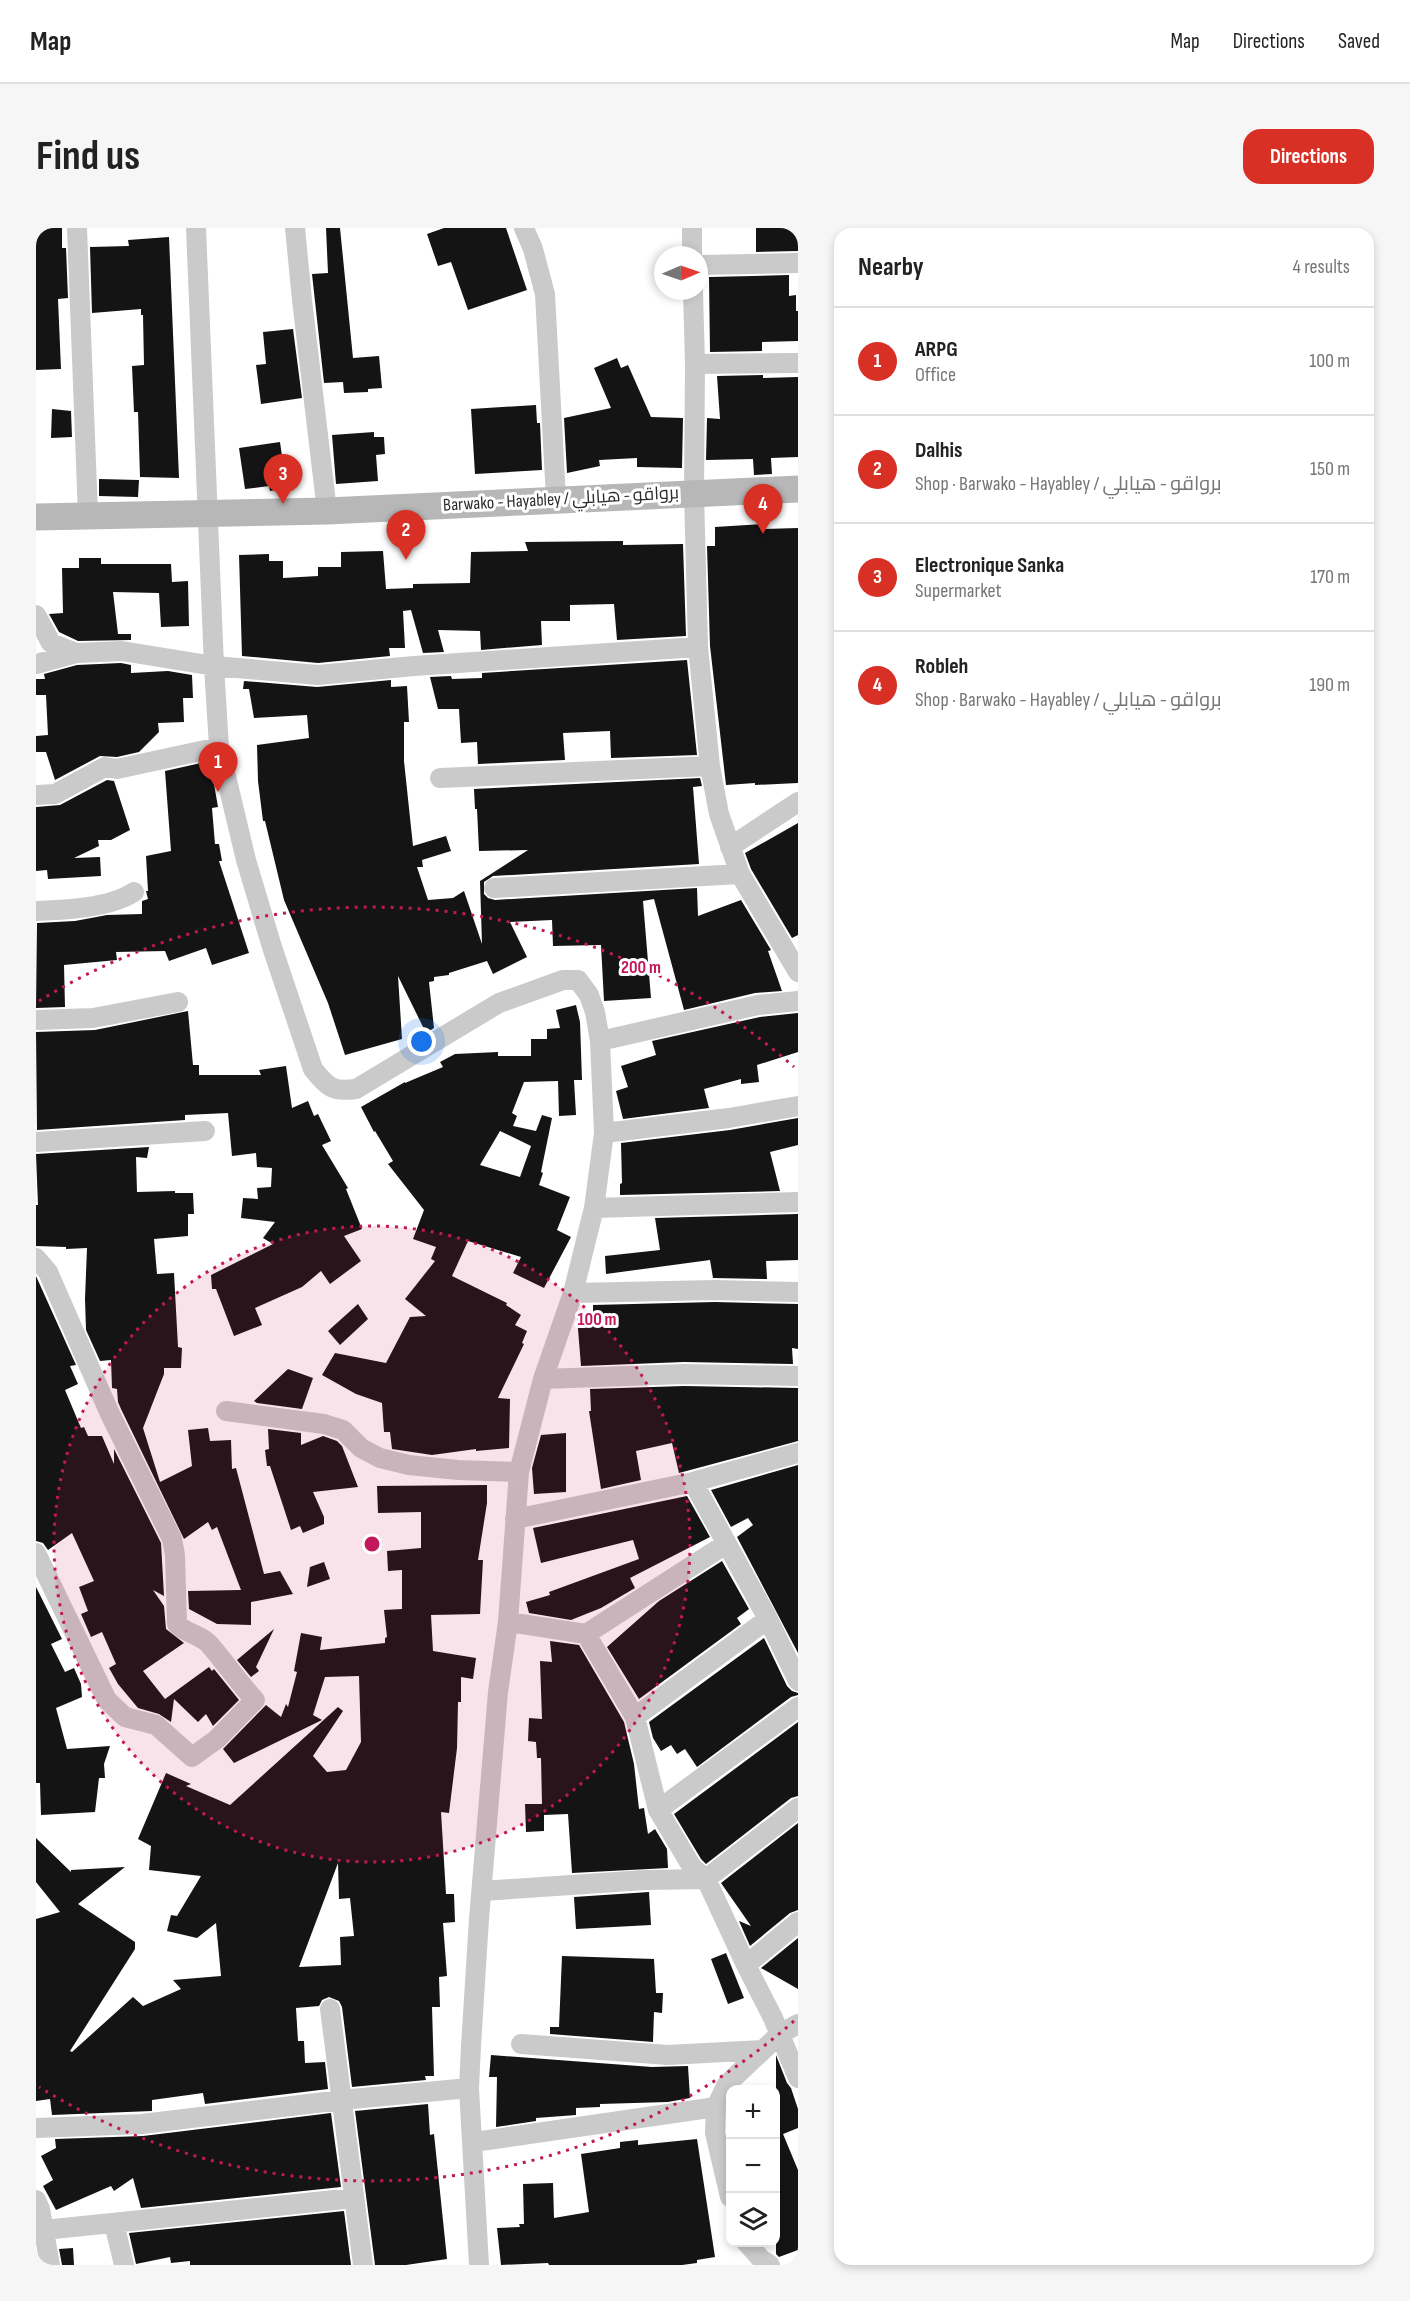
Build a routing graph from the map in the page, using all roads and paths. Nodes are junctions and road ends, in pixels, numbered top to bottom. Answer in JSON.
{"nodes":[{"id":1,"x":77,"y":228,"type":"edge"},
{"id":2,"x":196,"y":228,"type":"edge"},
{"id":3,"x":296,"y":228,"type":"edge"},
{"id":4,"x":524,"y":228,"type":"edge"},
{"id":5,"x":692,"y":228,"type":"edge"},
{"id":6,"x":692,"y":246,"type":"edge"},
{"id":7,"x":798,"y":263,"type":"edge"},
{"id":8,"x":708,"y":265,"type":"edge"},
{"id":9,"x":693,"y":300,"type":"edge"},
{"id":10,"x":798,"y":363,"type":"edge"},
{"id":11,"x":695,"y":364,"type":"junction"},
{"id":12,"x":798,"y":489,"type":"edge"},
{"id":13,"x":694,"y":493,"type":"junction"},
{"id":14,"x":556,"y":500,"type":"junction"},
{"id":15,"x":327,"y":511,"type":"junction"},
{"id":16,"x":209,"y":513,"type":"junction"},
{"id":17,"x":88,"y":515,"type":"junction"},
{"id":18,"x":36,"y":517,"type":"edge"},
{"id":19,"x":36,"y":615,"type":"edge"},
{"id":20,"x":698,"y":647,"type":"junction"},
{"id":21,"x":76,"y":653,"type":"junction"},
{"id":22,"x":36,"y":664,"type":"edge"},
{"id":23,"x":214,"y":666,"type":"junction"},
{"id":24,"x":219,"y":747,"type":"junction"},
{"id":25,"x":710,"y":766,"type":"junction"},
{"id":26,"x":440,"y":778,"type":"dead end"},
{"id":27,"x":36,"y":795,"type":"edge"},
{"id":28,"x":798,"y":802,"type":"edge"},
{"id":29,"x":730,"y":848,"type":"junction"},
{"id":30,"x":740,"y":874,"type":"junction"},
{"id":31,"x":494,"y":888,"type":"dead end"},
{"id":32,"x":134,"y":892,"type":"dead end"},
{"id":33,"x":36,"y":911,"type":"edge"},
{"id":34,"x":792,"y":945,"type":"edge"},
{"id":35,"x":798,"y":972,"type":"edge"},
{"id":36,"x":798,"y":1000,"type":"edge"},
{"id":37,"x":178,"y":1002,"type":"dead end"},
{"id":38,"x":36,"y":1020,"type":"edge"},
{"id":39,"x":600,"y":1041,"type":"junction"},
{"id":40,"x":798,"y":1106,"type":"edge"},
{"id":41,"x":205,"y":1131,"type":"dead end"},
{"id":42,"x":604,"y":1133,"type":"junction"},
{"id":43,"x":36,"y":1142,"type":"edge"},
{"id":44,"x":798,"y":1202,"type":"edge"},
{"id":45,"x":594,"y":1208,"type":"junction"},
{"id":46,"x":36,"y":1258,"type":"edge"},
{"id":47,"x":798,"y":1292,"type":"edge"},
{"id":48,"x":573,"y":1293,"type":"junction"},
{"id":49,"x":798,"y":1376,"type":"edge"},
{"id":50,"x":543,"y":1379,"type":"junction"},
{"id":51,"x":226,"y":1411,"type":"dead end"},
{"id":52,"x":798,"y":1453,"type":"edge"},
{"id":53,"x":519,"y":1472,"type":"junction"},
{"id":54,"x":693,"y":1482,"type":"junction"},
{"id":55,"x":515,"y":1519,"type":"junction"},
{"id":56,"x":726,"y":1544,"type":"junction"},
{"id":57,"x":36,"y":1553,"type":"edge"},
{"id":58,"x":768,"y":1619,"type":"junction"},
{"id":59,"x":508,"y":1622,"type":"junction"},
{"id":60,"x":586,"y":1634,"type":"junction"},
{"id":61,"x":798,"y":1681,"type":"edge"},
{"id":62,"x":798,"y":1707,"type":"edge"},
{"id":63,"x":635,"y":1717,"type":"junction"},
{"id":64,"x":798,"y":1808,"type":"edge"},
{"id":65,"x":658,"y":1810,"type":"junction"},
{"id":66,"x":706,"y":1879,"type":"junction"},
{"id":67,"x":482,"y":1891,"type":"junction"},
{"id":68,"x":798,"y":1922,"type":"edge"},
{"id":69,"x":746,"y":1965,"type":"junction"},
{"id":70,"x":330,"y":2009,"type":"dead end"},
{"id":71,"x":798,"y":2024,"type":"edge"},
{"id":72,"x":780,"y":2034,"type":"junction"},
{"id":73,"x":521,"y":2044,"type":"dead end"},
{"id":74,"x":763,"y":2050,"type":"junction"},
{"id":75,"x":798,"y":2078,"type":"edge"},
{"id":76,"x":469,"y":2088,"type":"junction"},
{"id":77,"x":341,"y":2100,"type":"junction"},
{"id":78,"x":716,"y":2107,"type":"junction"},
{"id":79,"x":36,"y":2128,"type":"edge"},
{"id":80,"x":474,"y":2142,"type":"junction"},
{"id":81,"x":729,"y":2193,"type":"edge"},
{"id":82,"x":354,"y":2198,"type":"junction"},
{"id":83,"x":36,"y":2200,"type":"edge"},
{"id":84,"x":114,"y":2223,"type":"junction"},
{"id":85,"x":44,"y":2230,"type":"junction"},
{"id":86,"x":750,"y":2247,"type":"edge"},
{"id":87,"x":761,"y":2263,"type":"edge"},
{"id":88,"x":50,"y":2265,"type":"edge"},
{"id":89,"x":124,"y":2265,"type":"edge"},
{"id":90,"x":363,"y":2265,"type":"edge"},
{"id":91,"x":479,"y":2265,"type":"edge"}],
"edges":[{"from":1,"to":17,"type":"street"},
{"from":2,"to":16,"type":"street"},
{"from":3,"to":15,"type":"street"},
{"from":4,"to":14,"type":"street"},
{"from":5,"to":6,"type":"street"},
{"from":7,"to":8,"type":"street"},
{"from":9,"to":11,"type":"street"},
{"from":10,"to":11,"type":"street"},
{"from":11,"to":13,"type":"street"},
{"from":12,"to":13,"type":"main road","name":"Barwako - Hayabley / برواقو - هيابلي"},
{"from":13,"to":14,"type":"main road","name":"Barwako - Hayabley / برواقو - هيابلي"},
{"from":13,"to":20,"type":"street"},
{"from":14,"to":15,"type":"main road","name":"Barwako - Hayabley / برواقو - هيابلي"},
{"from":15,"to":16,"type":"main road","name":"Barwako - Hayabley / برواقو - هيابلي"},
{"from":16,"to":17,"type":"main road","name":"Barwako - Hayabley / برواقو - هيابلي"},
{"from":16,"to":23,"type":"street"},
{"from":17,"to":18,"type":"main road","name":"Barwako - Hayabley / برواقو - هيابلي"},
{"from":19,"to":21,"type":"street"},
{"from":20,"to":23,"type":"street"},
{"from":20,"to":25,"type":"street"},
{"from":21,"to":22,"type":"street"},
{"from":21,"to":23,"type":"street"},
{"from":23,"to":24,"type":"street"},
{"from":24,"to":27,"type":"street"},
{"from":24,"to":39,"type":"street"},
{"from":25,"to":26,"type":"street"},
{"from":25,"to":29,"type":"street"},
{"from":28,"to":29,"type":"street"},
{"from":29,"to":30,"type":"street"},
{"from":30,"to":31,"type":"street"},
{"from":30,"to":34,"type":"street"},
{"from":32,"to":33,"type":"street"},
{"from":34,"to":35,"type":"street"},
{"from":36,"to":39,"type":"street"},
{"from":37,"to":38,"type":"street"},
{"from":39,"to":42,"type":"street"},
{"from":40,"to":42,"type":"street"},
{"from":41,"to":43,"type":"street"},
{"from":42,"to":45,"type":"street"},
{"from":44,"to":45,"type":"street"},
{"from":45,"to":48,"type":"street"},
{"from":46,"to":57,"type":"street"},
{"from":47,"to":48,"type":"street"},
{"from":48,"to":50,"type":"street"},
{"from":49,"to":50,"type":"street"},
{"from":50,"to":53,"type":"street"},
{"from":51,"to":53,"type":"street"},
{"from":52,"to":54,"type":"street"},
{"from":53,"to":55,"type":"street"},
{"from":54,"to":55,"type":"street"},
{"from":54,"to":56,"type":"street"},
{"from":55,"to":59,"type":"street"},
{"from":56,"to":58,"type":"street"},
{"from":56,"to":60,"type":"street"},
{"from":58,"to":61,"type":"street"},
{"from":58,"to":63,"type":"street"},
{"from":59,"to":60,"type":"street"},
{"from":59,"to":67,"type":"street"},
{"from":60,"to":63,"type":"street"},
{"from":62,"to":65,"type":"street"},
{"from":63,"to":65,"type":"street"},
{"from":64,"to":66,"type":"street"},
{"from":65,"to":66,"type":"street"},
{"from":66,"to":67,"type":"street"},
{"from":66,"to":69,"type":"street"},
{"from":67,"to":76,"type":"street"},
{"from":68,"to":69,"type":"street"},
{"from":69,"to":72,"type":"street"},
{"from":70,"to":77,"type":"street"},
{"from":71,"to":72,"type":"street"},
{"from":72,"to":74,"type":"street"},
{"from":72,"to":75,"type":"street"},
{"from":73,"to":74,"type":"street"},
{"from":74,"to":78,"type":"street"},
{"from":76,"to":77,"type":"street"},
{"from":76,"to":80,"type":"street"},
{"from":77,"to":79,"type":"street"},
{"from":77,"to":82,"type":"street"},
{"from":78,"to":80,"type":"street"},
{"from":78,"to":81,"type":"street"},
{"from":80,"to":91,"type":"street"},
{"from":82,"to":84,"type":"street"},
{"from":82,"to":90,"type":"street"},
{"from":83,"to":85,"type":"street"},
{"from":84,"to":85,"type":"street"},
{"from":84,"to":89,"type":"street"},
{"from":85,"to":88,"type":"street"},
{"from":86,"to":87,"type":"street"}]}
